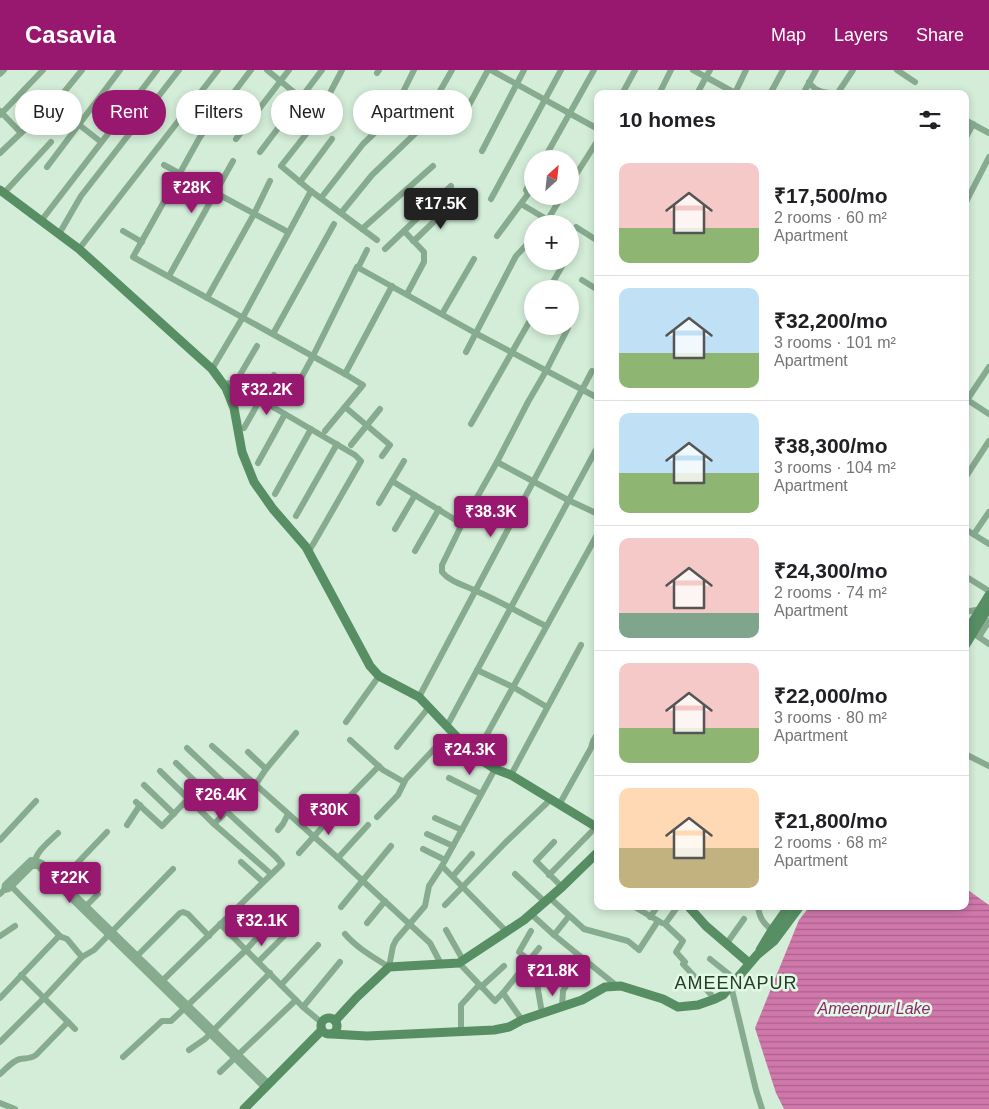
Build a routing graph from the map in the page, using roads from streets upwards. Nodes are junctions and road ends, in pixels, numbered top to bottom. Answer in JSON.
{"nodes":[{"id":1,"x":4,"y":70,"type":"edge"},
{"id":2,"x":43,"y":70,"type":"edge"},
{"id":3,"x":82,"y":70,"type":"edge"},
{"id":4,"x":120,"y":70,"type":"edge"},
{"id":5,"x":157,"y":70,"type":"edge"},
{"id":6,"x":179,"y":70,"type":"edge"},
{"id":7,"x":218,"y":70,"type":"edge"},
{"id":8,"x":251,"y":70,"type":"edge"},
{"id":9,"x":267,"y":70,"type":"edge"},
{"id":10,"x":289,"y":70,"type":"edge"},
{"id":11,"x":322,"y":70,"type":"edge"},
{"id":12,"x":342,"y":70,"type":"edge"},
{"id":13,"x":414,"y":70,"type":"edge"},
{"id":14,"x":452,"y":70,"type":"edge"},
{"id":15,"x":489,"y":70,"type":"edge"},
{"id":16,"x":524,"y":70,"type":"edge"},
{"id":17,"x":561,"y":70,"type":"edge"},
{"id":18,"x":594,"y":70,"type":"edge"},
{"id":19,"x":635,"y":70,"type":"edge"},
{"id":20,"x":671,"y":70,"type":"edge"},
{"id":21,"x":692,"y":70,"type":"edge"},
{"id":22,"x":710,"y":70,"type":"edge"},
{"id":23,"x":746,"y":70,"type":"edge"},
{"id":24,"x":783,"y":70,"type":"edge"},
{"id":25,"x":816,"y":70,"type":"edge"},
{"id":26,"x":853,"y":70,"type":"edge"},
{"id":27,"x":901,"y":71,"type":"edge"},
{"id":28,"x":0,"y":74,"type":"edge"},
{"id":29,"x":706,"y":77,"type":"junction"},
{"id":30,"x":280,"y":81,"type":"junction"},
{"id":31,"x":809,"y":82,"type":"junction"},
{"id":32,"x":915,"y":82,"type":"dead end"},
{"id":33,"x":517,"y":84,"type":"junction"},
{"id":34,"x":66,"y":90,"type":"edge"},
{"id":35,"x":291,"y":90,"type":"edge"},
{"id":36,"x":307,"y":90,"type":"edge"},
{"id":37,"x":332,"y":90,"type":"edge"},
{"id":38,"x":404,"y":90,"type":"edge"},
{"id":39,"x":441,"y":90,"type":"edge"},
{"id":40,"x":624,"y":90,"type":"edge"},
{"id":41,"x":661,"y":90,"type":"edge"},
{"id":42,"x":699,"y":90,"type":"edge"},
{"id":43,"x":730,"y":90,"type":"edge"},
{"id":44,"x":737,"y":90,"type":"edge"},
{"id":45,"x":772,"y":90,"type":"edge"},
{"id":46,"x":805,"y":90,"type":"edge"},
{"id":47,"x":817,"y":90,"type":"edge"},
{"id":48,"x":840,"y":90,"type":"edge"},
{"id":49,"x":472,"y":100,"type":"edge"},
{"id":50,"x":545,"y":100,"type":"junction"},
{"id":51,"x":1,"y":113,"type":"edge"},
{"id":52,"x":570,"y":113,"type":"junction"},
{"id":53,"x":82,"y":120,"type":"edge"},
{"id":54,"x":969,"y":122,"type":"edge"},
{"id":55,"x":973,"y":124,"type":"junction"},
{"id":56,"x":15,"y":127,"type":"edge"},
{"id":57,"x":594,"y":127,"type":"edge"},
{"id":58,"x":82,"y":128,"type":"edge"},
{"id":59,"x":969,"y":132,"type":"edge"},
{"id":60,"x":989,"y":133,"type":"edge"},
{"id":61,"x":19,"y":135,"type":"edge"},
{"id":62,"x":70,"y":135,"type":"edge"},
{"id":63,"x":273,"y":135,"type":"edge"},
{"id":64,"x":305,"y":135,"type":"edge"},
{"id":65,"x":372,"y":135,"type":"edge"},
{"id":66,"x":414,"y":135,"type":"edge"},
{"id":67,"x":236,"y":139,"type":"dead end"},
{"id":68,"x":332,"y":139,"type":"dead end"},
{"id":69,"x":51,"y":142,"type":"dead end"},
{"id":70,"x":101,"y":142,"type":"junction"},
{"id":71,"x":594,"y":146,"type":"edge"},
{"id":72,"x":482,"y":150,"type":"dead end"},
{"id":73,"x":549,"y":150,"type":"edge"},
{"id":74,"x":260,"y":152,"type":"dead end"},
{"id":75,"x":0,"y":153,"type":"edge"},
{"id":76,"x":989,"y":157,"type":"edge"},
{"id":77,"x":233,"y":161,"type":"dead end"},
{"id":78,"x":164,"y":165,"type":"dead end"},
{"id":79,"x":47,"y":166,"type":"dead end"},
{"id":80,"x":433,"y":166,"type":"dead end"},
{"id":81,"x":579,"y":170,"type":"edge"},
{"id":82,"x":179,"y":174,"type":"junction"},
{"id":83,"x":270,"y":181,"type":"dead end"},
{"id":84,"x":300,"y":182,"type":"junction"},
{"id":85,"x":451,"y":186,"type":"dead end"},
{"id":86,"x":311,"y":190,"type":"junction"},
{"id":87,"x":2,"y":191,"type":"edge"},
{"id":88,"x":215,"y":193,"type":"junction"},
{"id":89,"x":969,"y":196,"type":"edge"},
{"id":90,"x":321,"y":198,"type":"junction"},
{"id":91,"x":490,"y":199,"type":"dead end"},
{"id":92,"x":524,"y":200,"type":"edge"},
{"id":93,"x":521,"y":204,"type":"junction"},
{"id":94,"x":450,"y":206,"type":"dead end"},
{"id":95,"x":341,"y":213,"type":"junction"},
{"id":96,"x":254,"y":214,"type":"junction"},
{"id":97,"x":537,"y":215,"type":"edge"},
{"id":98,"x":41,"y":221,"type":"junction"},
{"id":99,"x":334,"y":224,"type":"dead end"},
{"id":100,"x":362,"y":228,"type":"junction"},
{"id":101,"x":579,"y":229,"type":"edge"},
{"id":102,"x":123,"y":231,"type":"dead end"},
{"id":103,"x":404,"y":231,"type":"junction"},
{"id":104,"x":288,"y":232,"type":"junction"},
{"id":105,"x":59,"y":234,"type":"junction"},
{"id":106,"x":497,"y":236,"type":"dead end"},
{"id":107,"x":594,"y":238,"type":"edge"},
{"id":108,"x":377,"y":240,"type":"dead end"},
{"id":109,"x":415,"y":240,"type":"dead end"},
{"id":110,"x":142,"y":242,"type":"junction"},
{"id":111,"x":524,"y":248,"type":"edge"},
{"id":112,"x":79,"y":249,"type":"junction"},
{"id":113,"x":385,"y":249,"type":"dead end"},
{"id":114,"x":367,"y":250,"type":"dead end"},
{"id":115,"x":474,"y":259,"type":"dead end"},
{"id":116,"x":358,"y":268,"type":"junction"},
{"id":117,"x":169,"y":276,"type":"junction"},
{"id":118,"x":582,"y":280,"type":"dead end"},
{"id":119,"x":392,"y":286,"type":"junction"},
{"id":120,"x":594,"y":288,"type":"edge"},
{"id":121,"x":407,"y":294,"type":"junction"},
{"id":122,"x":207,"y":298,"type":"junction"},
{"id":123,"x":442,"y":314,"type":"junction"},
{"id":124,"x":243,"y":317,"type":"junction"},
{"id":125,"x":524,"y":331,"type":"edge"},
{"id":126,"x":272,"y":334,"type":"junction"},
{"id":127,"x":477,"y":334,"type":"junction"},
{"id":128,"x":564,"y":335,"type":"edge"},
{"id":129,"x":257,"y":346,"type":"dead end"},
{"id":130,"x":466,"y":352,"type":"dead end"},
{"id":131,"x":512,"y":352,"type":"junction"},
{"id":132,"x":313,"y":356,"type":"junction"},
{"id":133,"x":989,"y":367,"type":"edge"},
{"id":134,"x":212,"y":369,"type":"junction"},
{"id":135,"x":546,"y":371,"type":"junction"},
{"id":136,"x":592,"y":371,"type":"dead end"},
{"id":137,"x":345,"y":374,"type":"junction"},
{"id":138,"x":274,"y":375,"type":"dead end"},
{"id":139,"x":223,"y":384,"type":"junction"},
{"id":140,"x":234,"y":385,"type":"junction"},
{"id":141,"x":582,"y":390,"type":"junction"},
{"id":142,"x":292,"y":395,"type":"dead end"},
{"id":143,"x":594,"y":396,"type":"edge"},
{"id":144,"x":969,"y":396,"type":"edge"},
{"id":145,"x":260,"y":400,"type":"junction"},
{"id":146,"x":969,"y":402,"type":"edge"},
{"id":147,"x":345,"y":407,"type":"junction"},
{"id":148,"x":380,"y":410,"type":"dead end"},
{"id":149,"x":285,"y":414,"type":"junction"},
{"id":150,"x":989,"y":414,"type":"edge"},
{"id":151,"x":471,"y":424,"type":"dead end"},
{"id":152,"x":367,"y":426,"type":"junction"},
{"id":153,"x":244,"y":428,"type":"dead end"},
{"id":154,"x":311,"y":429,"type":"junction"},
{"id":155,"x":325,"y":431,"type":"dead end"},
{"id":156,"x":989,"y":441,"type":"edge"},
{"id":157,"x":337,"y":444,"type":"junction"},
{"id":158,"x":351,"y":445,"type":"dead end"},
{"id":159,"x":594,"y":453,"type":"edge"},
{"id":160,"x":382,"y":456,"type":"dead end"},
{"id":161,"x":404,"y":461,"type":"dead end"},
{"id":162,"x":497,"y":462,"type":"junction"},
{"id":163,"x":258,"y":463,"type":"dead end"},
{"id":164,"x":969,"y":472,"type":"edge"},
{"id":165,"x":392,"y":481,"type":"junction"},
{"id":166,"x":534,"y":481,"type":"junction"},
{"id":167,"x":274,"y":494,"type":"dead end"},
{"id":168,"x":415,"y":495,"type":"junction"},
{"id":169,"x":568,"y":500,"type":"junction"},
{"id":170,"x":379,"y":503,"type":"dead end"},
{"id":171,"x":439,"y":510,"type":"junction"},
{"id":172,"x":594,"y":512,"type":"edge"},
{"id":173,"x":989,"y":512,"type":"edge"},
{"id":174,"x":296,"y":516,"type":"dead end"},
{"id":175,"x":462,"y":524,"type":"junction"},
{"id":176,"x":395,"y":529,"type":"dead end"},
{"id":177,"x":969,"y":531,"type":"edge"},
{"id":178,"x":974,"y":534,"type":"junction"},
{"id":179,"x":594,"y":539,"type":"edge"},
{"id":180,"x":989,"y":544,"type":"edge"},
{"id":181,"x":308,"y":551,"type":"junction"},
{"id":182,"x":415,"y":552,"type":"dead end"},
{"id":183,"x":969,"y":578,"type":"edge"},
{"id":184,"x":476,"y":590,"type":"junction"},
{"id":185,"x":989,"y":591,"type":"edge"},
{"id":186,"x":989,"y":595,"type":"edge"},
{"id":187,"x":510,"y":608,"type":"junction"},
{"id":188,"x":969,"y":611,"type":"edge"},
{"id":189,"x":985,"y":614,"type":"edge"},
{"id":190,"x":546,"y":626,"type":"junction"},
{"id":191,"x":972,"y":635,"type":"edge"},
{"id":192,"x":989,"y":644,"type":"edge"},
{"id":193,"x":581,"y":645,"type":"dead end"},
{"id":194,"x":477,"y":670,"type":"junction"},
{"id":195,"x":379,"y":676,"type":"junction"},
{"id":196,"x":513,"y":687,"type":"junction"},
{"id":197,"x":419,"y":697,"type":"junction"},
{"id":198,"x":429,"y":706,"type":"junction"},
{"id":199,"x":547,"y":707,"type":"junction"},
{"id":200,"x":346,"y":722,"type":"dead end"},
{"id":201,"x":447,"y":726,"type":"junction"},
{"id":202,"x":296,"y":732,"type":"dead end"},
{"id":203,"x":455,"y":734,"type":"junction"},
{"id":204,"x":594,"y":739,"type":"edge"},
{"id":205,"x":350,"y":740,"type":"dead end"},
{"id":206,"x":212,"y":746,"type":"dead end"},
{"id":207,"x":397,"y":746,"type":"dead end"},
{"id":208,"x":186,"y":748,"type":"dead end"},
{"id":209,"x":248,"y":752,"type":"dead end"},
{"id":210,"x":475,"y":756,"type":"junction"},
{"id":211,"x":969,"y":756,"type":"edge"},
{"id":212,"x":176,"y":762,"type":"dead end"},
{"id":213,"x":379,"y":766,"type":"junction"},
{"id":214,"x":989,"y":766,"type":"edge"},
{"id":215,"x":495,"y":768,"type":"junction"},
{"id":216,"x":266,"y":769,"type":"junction"},
{"id":217,"x":160,"y":771,"type":"dead end"},
{"id":218,"x":510,"y":775,"type":"junction"},
{"id":219,"x":449,"y":778,"type":"dead end"},
{"id":220,"x":404,"y":782,"type":"junction"},
{"id":221,"x":256,"y":784,"type":"junction"},
{"id":222,"x":144,"y":785,"type":"dead end"},
{"id":223,"x":481,"y":794,"type":"junction"},
{"id":224,"x":240,"y":798,"type":"junction"},
{"id":225,"x":348,"y":798,"type":"dead end"},
{"id":226,"x":188,"y":799,"type":"junction"},
{"id":227,"x":550,"y":800,"type":"junction"},
{"id":228,"x":36,"y":802,"type":"dead end"},
{"id":229,"x":343,"y":804,"type":"dead end"},
{"id":230,"x":559,"y":805,"type":"junction"},
{"id":231,"x":226,"y":811,"type":"junction"},
{"id":232,"x":174,"y":814,"type":"junction"},
{"id":233,"x":288,"y":814,"type":"junction"},
{"id":234,"x":377,"y":817,"type":"dead end"},
{"id":235,"x":435,"y":818,"type":"dead end"},
{"id":236,"x":214,"y":824,"type":"junction"},
{"id":237,"x":127,"y":825,"type":"dead end"},
{"id":238,"x":368,"y":825,"type":"dead end"},
{"id":239,"x":594,"y":826,"type":"edge"},
{"id":240,"x":278,"y":830,"type":"dead end"},
{"id":241,"x":462,"y":830,"type":"junction"},
{"id":242,"x":594,"y":831,"type":"edge"},
{"id":243,"x":107,"y":832,"type":"dead end"},
{"id":244,"x":58,"y":833,"type":"dead end"},
{"id":245,"x":427,"y":834,"type":"dead end"},
{"id":246,"x":314,"y":837,"type":"junction"},
{"id":247,"x":0,"y":840,"type":"edge"},
{"id":248,"x":554,"y":842,"type":"dead end"},
{"id":249,"x":391,"y":846,"type":"dead end"},
{"id":250,"x":453,"y":846,"type":"junction"},
{"id":251,"x":423,"y":849,"type":"dead end"},
{"id":252,"x":299,"y":853,"type":"dead end"},
{"id":253,"x":472,"y":854,"type":"dead end"},
{"id":254,"x":594,"y":856,"type":"edge"},
{"id":255,"x":338,"y":858,"type":"junction"},
{"id":256,"x":35,"y":862,"type":"junction"},
{"id":257,"x":240,"y":862,"type":"dead end"},
{"id":258,"x":444,"y":863,"type":"junction"},
{"id":259,"x":173,"y":869,"type":"dead end"},
{"id":260,"x":271,"y":874,"type":"junction"},
{"id":261,"x":515,"y":874,"type":"dead end"},
{"id":262,"x":549,"y":875,"type":"junction"},
{"id":263,"x":453,"y":876,"type":"junction"},
{"id":264,"x":363,"y":881,"type":"junction"},
{"id":265,"x":263,"y":882,"type":"junction"},
{"id":266,"x":60,"y":883,"type":"junction"},
{"id":267,"x":463,"y":886,"type":"junction"},
{"id":268,"x":12,"y":887,"type":"junction"},
{"id":269,"x":562,"y":887,"type":"junction"},
{"id":270,"x":2,"y":891,"type":"edge"},
{"id":271,"x":98,"y":894,"type":"dead end"},
{"id":272,"x":547,"y":900,"type":"junction"},
{"id":273,"x":385,"y":901,"type":"junction"},
{"id":274,"x":445,"y":905,"type":"dead end"},
{"id":275,"x":85,"y":907,"type":"junction"},
{"id":276,"x":341,"y":907,"type":"dead end"},
{"id":277,"x":639,"y":910,"type":"edge"},
{"id":278,"x":655,"y":910,"type":"edge"},
{"id":279,"x":675,"y":910,"type":"edge"},
{"id":280,"x":692,"y":910,"type":"edge"},
{"id":281,"x":758,"y":910,"type":"edge"},
{"id":282,"x":786,"y":910,"type":"edge"},
{"id":283,"x":797,"y":910,"type":"edge"},
{"id":284,"x":532,"y":914,"type":"junction"},
{"id":285,"x":569,"y":916,"type":"junction"},
{"id":286,"x":650,"y":917,"type":"junction"},
{"id":287,"x":744,"y":919,"type":"dead end"},
{"id":288,"x":658,"y":921,"type":"junction"},
{"id":289,"x":366,"y":923,"type":"dead end"},
{"id":290,"x":220,"y":924,"type":"junction"},
{"id":291,"x":665,"y":924,"type":"junction"},
{"id":292,"x":410,"y":925,"type":"junction"},
{"id":293,"x":15,"y":926,"type":"dead end"},
{"id":294,"x":294,"y":926,"type":"dead end"},
{"id":295,"x":263,"y":930,"type":"dead end"},
{"id":296,"x":446,"y":930,"type":"dead end"},
{"id":297,"x":531,"y":930,"type":"dead end"},
{"id":298,"x":772,"y":930,"type":"junction"},
{"id":299,"x":506,"y":931,"type":"junction"},
{"id":300,"x":111,"y":933,"type":"junction"},
{"id":301,"x":345,"y":934,"type":"dead end"},
{"id":302,"x":554,"y":935,"type":"junction"},
{"id":303,"x":0,"y":936,"type":"edge"},
{"id":304,"x":209,"y":936,"type":"junction"},
{"id":305,"x":62,"y":937,"type":"junction"},
{"id":306,"x":727,"y":943,"type":"junction"},
{"id":307,"x":318,"y":946,"type":"dead end"},
{"id":308,"x":539,"y":948,"type":"dead end"},
{"id":309,"x":246,"y":950,"type":"junction"},
{"id":310,"x":757,"y":955,"type":"junction"},
{"id":311,"x":82,"y":957,"type":"junction"},
{"id":312,"x":136,"y":957,"type":"junction"},
{"id":313,"x":710,"y":959,"type":"dead end"},
{"id":314,"x":529,"y":960,"type":"junction"},
{"id":315,"x":461,"y":961,"type":"junction"},
{"id":316,"x":258,"y":962,"type":"junction"},
{"id":317,"x":340,"y":962,"type":"dead end"},
{"id":318,"x":749,"y":962,"type":"junction"},
{"id":319,"x":441,"y":964,"type":"junction"},
{"id":320,"x":504,"y":966,"type":"dead end"},
{"id":321,"x":388,"y":967,"type":"junction"},
{"id":322,"x":577,"y":967,"type":"dead end"},
{"id":323,"x":270,"y":973,"type":"junction"},
{"id":324,"x":21,"y":975,"type":"junction"},
{"id":325,"x":733,"y":982,"type":"junction"},
{"id":326,"x":161,"y":983,"type":"junction"},
{"id":327,"x":537,"y":984,"type":"dead end"},
{"id":328,"x":281,"y":985,"type":"junction"},
{"id":329,"x":480,"y":986,"type":"junction"},
{"id":330,"x":616,"y":986,"type":"junction"},
{"id":331,"x":503,"y":992,"type":"junction"},
{"id":332,"x":0,"y":998,"type":"edge"},
{"id":333,"x":44,"y":998,"type":"junction"},
{"id":334,"x":715,"y":999,"type":"junction"},
{"id":335,"x":296,"y":1000,"type":"junction"},
{"id":336,"x":303,"y":1006,"type":"junction"},
{"id":337,"x":186,"y":1007,"type":"junction"},
{"id":338,"x":562,"y":1007,"type":"junction"},
{"id":339,"x":542,"y":1013,"type":"junction"},
{"id":340,"x":522,"y":1020,"type":"junction"},
{"id":341,"x":335,"y":1021,"type":"junction"},
{"id":342,"x":68,"y":1022,"type":"junction"},
{"id":343,"x":75,"y":1029,"type":"dead end"},
{"id":344,"x":326,"y":1030,"type":"junction"},
{"id":345,"x":212,"y":1032,"type":"junction"},
{"id":346,"x":461,"y":1032,"type":"junction"},
{"id":347,"x":0,"y":1042,"type":"edge"},
{"id":348,"x":189,"y":1050,"type":"dead end"},
{"id":349,"x":236,"y":1056,"type":"junction"},
{"id":350,"x":123,"y":1057,"type":"dead end"},
{"id":351,"x":220,"y":1072,"type":"dead end"},
{"id":352,"x":0,"y":1074,"type":"edge"},
{"id":353,"x":266,"y":1085,"type":"junction"},
{"id":354,"x":0,"y":1105,"type":"edge"},
{"id":355,"x":15,"y":1109,"type":"edge"},
{"id":356,"x":244,"y":1109,"type":"edge"},
{"id":357,"x":762,"y":1109,"type":"edge"}],
"edges":[{"from":1,"to":28,"type":"street"},
{"from":2,"to":51,"type":"street"},
{"from":3,"to":34,"type":"street"},
{"from":4,"to":53,"type":"street"},
{"from":5,"to":70,"type":"street"},
{"from":6,"to":105,"type":"street"},
{"from":7,"to":112,"type":"street"},
{"from":8,"to":82,"type":"street"},
{"from":9,"to":30,"type":"street"},
{"from":10,"to":30,"type":"street"},
{"from":11,"to":36,"type":"street"},
{"from":12,"to":37,"type":"street"},
{"from":13,"to":38,"type":"street"},
{"from":14,"to":39,"type":"street"},
{"from":15,"to":33,"type":"street"},
{"from":15,"to":49,"type":"street"},
{"from":16,"to":33,"type":"street"},
{"from":17,"to":50,"type":"street"},
{"from":18,"to":52,"type":"street"},
{"from":19,"to":40,"type":"street"},
{"from":20,"to":41,"type":"street"},
{"from":21,"to":29,"type":"street"},
{"from":22,"to":29,"type":"street"},
{"from":23,"to":44,"type":"street"},
{"from":24,"to":45,"type":"street"},
{"from":25,"to":31,"type":"street"},
{"from":26,"to":48,"type":"street"},
{"from":27,"to":32,"type":"street"},
{"from":29,"to":42,"type":"street"},
{"from":29,"to":43,"type":"street"},
{"from":30,"to":35,"type":"street"},
{"from":30,"to":67,"type":"street"},
{"from":31,"to":46,"type":"street"},
{"from":31,"to":47,"type":"street"},
{"from":33,"to":50,"type":"street"},
{"from":33,"to":72,"type":"street"},
{"from":50,"to":52,"type":"street"},
{"from":50,"to":91,"type":"street"},
{"from":51,"to":56,"type":"street"},
{"from":52,"to":57,"type":"street"},
{"from":52,"to":73,"type":"street"},
{"from":54,"to":55,"type":"street"},
{"from":55,"to":59,"type":"street"},
{"from":55,"to":60,"type":"street"},
{"from":58,"to":70,"type":"street"},
{"from":61,"to":75,"type":"street"},
{"from":62,"to":79,"type":"street"},
{"from":63,"to":74,"type":"street"},
{"from":64,"to":84,"type":"street"},
{"from":65,"to":90,"type":"street"},
{"from":66,"to":95,"type":"street"},
{"from":68,"to":84,"type":"street"},
{"from":69,"to":87,"type":"street"},
{"from":70,"to":98,"type":"street"},
{"from":71,"to":81,"type":"street"},
{"from":76,"to":89,"type":"street"},
{"from":77,"to":88,"type":"street"},
{"from":78,"to":82,"type":"street"},
{"from":80,"to":100,"type":"street"},
{"from":82,"to":88,"type":"street"},
{"from":82,"to":110,"type":"street"},
{"from":83,"to":96,"type":"street"},
{"from":84,"to":86,"type":"street"},
{"from":85,"to":103,"type":"street"},
{"from":86,"to":90,"type":"street"},
{"from":86,"to":104,"type":"street"},
{"from":87,"to":98,"type":"street"},
{"from":88,"to":96,"type":"street"},
{"from":88,"to":117,"type":"street"},
{"from":90,"to":95,"type":"street"},
{"from":92,"to":93,"type":"street"},
{"from":93,"to":97,"type":"street"},
{"from":93,"to":106,"type":"street"},
{"from":94,"to":109,"type":"street"},
{"from":95,"to":100,"type":"street"},
{"from":96,"to":104,"type":"street"},
{"from":96,"to":122,"type":"street"},
{"from":98,"to":105,"type":"street"},
{"from":99,"to":126,"type":"street"},
{"from":100,"to":108,"type":"street"},
{"from":101,"to":107,"type":"street"},
{"from":102,"to":110,"type":"street"},
{"from":103,"to":113,"type":"street"},
{"from":103,"to":121,"type":"street"},
{"from":104,"to":124,"type":"street"},
{"from":105,"to":112,"type":"street"},
{"from":110,"to":117,"type":"street"},
{"from":111,"to":127,"type":"street"},
{"from":112,"to":134,"type":"street"},
{"from":114,"to":116,"type":"street"},
{"from":115,"to":123,"type":"street"},
{"from":116,"to":119,"type":"street"},
{"from":116,"to":132,"type":"street"},
{"from":117,"to":122,"type":"street"},
{"from":118,"to":120,"type":"street"},
{"from":119,"to":121,"type":"street"},
{"from":119,"to":137,"type":"street"},
{"from":121,"to":123,"type":"street"},
{"from":122,"to":124,"type":"street"},
{"from":123,"to":127,"type":"street"},
{"from":124,"to":126,"type":"street"},
{"from":124,"to":134,"type":"street"},
{"from":125,"to":131,"type":"street"},
{"from":126,"to":132,"type":"street"},
{"from":127,"to":130,"type":"street"},
{"from":127,"to":131,"type":"street"},
{"from":128,"to":135,"type":"street"},
{"from":129,"to":140,"type":"street"},
{"from":131,"to":135,"type":"street"},
{"from":131,"to":151,"type":"street"},
{"from":132,"to":137,"type":"street"},
{"from":132,"to":142,"type":"street"},
{"from":133,"to":144,"type":"street"},
{"from":134,"to":139,"type":"street"},
{"from":135,"to":141,"type":"street"},
{"from":135,"to":162,"type":"street"},
{"from":136,"to":141,"type":"street"},
{"from":137,"to":147,"type":"street"},
{"from":138,"to":145,"type":"street"},
{"from":139,"to":140,"type":"street"},
{"from":139,"to":181,"type":"street"},
{"from":140,"to":145,"type":"street"},
{"from":141,"to":143,"type":"street"},
{"from":141,"to":166,"type":"street"},
{"from":145,"to":149,"type":"street"},
{"from":145,"to":153,"type":"street"},
{"from":146,"to":150,"type":"street"},
{"from":147,"to":152,"type":"street"},
{"from":147,"to":155,"type":"street"},
{"from":148,"to":152,"type":"street"},
{"from":149,"to":154,"type":"street"},
{"from":149,"to":163,"type":"street"},
{"from":152,"to":158,"type":"street"},
{"from":152,"to":160,"type":"street"},
{"from":154,"to":157,"type":"street"},
{"from":154,"to":167,"type":"street"},
{"from":156,"to":164,"type":"street"},
{"from":157,"to":174,"type":"street"},
{"from":157,"to":181,"type":"street"},
{"from":159,"to":169,"type":"street"},
{"from":161,"to":165,"type":"street"},
{"from":162,"to":166,"type":"street"},
{"from":162,"to":175,"type":"street"},
{"from":165,"to":168,"type":"street"},
{"from":165,"to":170,"type":"street"},
{"from":166,"to":169,"type":"street"},
{"from":166,"to":184,"type":"street"},
{"from":168,"to":171,"type":"street"},
{"from":168,"to":176,"type":"street"},
{"from":169,"to":172,"type":"street"},
{"from":169,"to":187,"type":"street"},
{"from":171,"to":175,"type":"street"},
{"from":171,"to":182,"type":"street"},
{"from":173,"to":178,"type":"street"},
{"from":175,"to":184,"type":"street"},
{"from":177,"to":178,"type":"street"},
{"from":178,"to":180,"type":"street"},
{"from":179,"to":190,"type":"street"},
{"from":181,"to":195,"type":"street"},
{"from":183,"to":185,"type":"street"},
{"from":184,"to":187,"type":"street"},
{"from":184,"to":197,"type":"street"},
{"from":186,"to":189,"type":"street"},
{"from":187,"to":190,"type":"street"},
{"from":187,"to":194,"type":"street"},
{"from":188,"to":189,"type":"street"},
{"from":189,"to":191,"type":"street"},
{"from":189,"to":191,"type":"street"},
{"from":190,"to":196,"type":"street"},
{"from":191,"to":192,"type":"street"},
{"from":193,"to":199,"type":"street"},
{"from":194,"to":196,"type":"street"},
{"from":194,"to":201,"type":"street"},
{"from":195,"to":197,"type":"street"},
{"from":195,"to":200,"type":"street"},
{"from":196,"to":199,"type":"street"},
{"from":196,"to":210,"type":"street"},
{"from":197,"to":198,"type":"street"},
{"from":198,"to":201,"type":"street"},
{"from":198,"to":207,"type":"street"},
{"from":199,"to":218,"type":"street"},
{"from":201,"to":203,"type":"street"},
{"from":202,"to":216,"type":"street"},
{"from":203,"to":210,"type":"street"},
{"from":203,"to":220,"type":"street"},
{"from":204,"to":230,"type":"street"},
{"from":205,"to":213,"type":"street"},
{"from":206,"to":221,"type":"street"},
{"from":208,"to":224,"type":"street"},
{"from":209,"to":216,"type":"street"},
{"from":210,"to":215,"type":"street"},
{"from":211,"to":214,"type":"street"},
{"from":212,"to":231,"type":"street"},
{"from":213,"to":220,"type":"street"},
{"from":213,"to":225,"type":"street"},
{"from":215,"to":218,"type":"street"},
{"from":215,"to":223,"type":"street"},
{"from":216,"to":221,"type":"street"},
{"from":217,"to":226,"type":"street"},
{"from":218,"to":227,"type":"street"},
{"from":219,"to":223,"type":"street"},
{"from":220,"to":234,"type":"street"},
{"from":221,"to":224,"type":"street"},
{"from":221,"to":233,"type":"street"},
{"from":222,"to":232,"type":"street"},
{"from":223,"to":241,"type":"street"},
{"from":224,"to":231,"type":"street"},
{"from":226,"to":232,"type":"street"},
{"from":226,"to":236,"type":"street"},
{"from":227,"to":230,"type":"street"},
{"from":227,"to":267,"type":"street"},
{"from":228,"to":247,"type":"street"},
{"from":229,"to":246,"type":"street"},
{"from":230,"to":239,"type":"street"},
{"from":231,"to":236,"type":"street"},
{"from":231,"to":260,"type":"street"},
{"from":232,"to":237,"type":"street"},
{"from":233,"to":240,"type":"street"},
{"from":233,"to":246,"type":"street"},
{"from":235,"to":241,"type":"street"},
{"from":236,"to":260,"type":"street"},
{"from":238,"to":255,"type":"street"},
{"from":241,"to":250,"type":"street"},
{"from":242,"to":262,"type":"street"},
{"from":243,"to":266,"type":"street"},
{"from":244,"to":256,"type":"street"},
{"from":245,"to":250,"type":"street"},
{"from":246,"to":252,"type":"street"},
{"from":246,"to":255,"type":"street"},
{"from":248,"to":262,"type":"street"},
{"from":249,"to":264,"type":"street"},
{"from":250,"to":258,"type":"street"},
{"from":251,"to":258,"type":"street"},
{"from":253,"to":263,"type":"street"},
{"from":254,"to":269,"type":"street"},
{"from":255,"to":264,"type":"street"},
{"from":256,"to":266,"type":"street"},
{"from":256,"to":268,"type":"street"},
{"from":256,"to":270,"type":"street"},
{"from":257,"to":265,"type":"street"},
{"from":258,"to":263,"type":"street"},
{"from":258,"to":292,"type":"street"},
{"from":259,"to":300,"type":"street"},
{"from":260,"to":265,"type":"street"},
{"from":261,"to":272,"type":"street"},
{"from":262,"to":269,"type":"street"},
{"from":263,"to":267,"type":"street"},
{"from":264,"to":273,"type":"street"},
{"from":264,"to":276,"type":"street"},
{"from":265,"to":290,"type":"street"},
{"from":266,"to":275,"type":"street"},
{"from":267,"to":274,"type":"street"},
{"from":267,"to":299,"type":"street"},
{"from":268,"to":270,"type":"street"},
{"from":268,"to":305,"type":"street"},
{"from":269,"to":272,"type":"street"},
{"from":271,"to":275,"type":"street"},
{"from":272,"to":284,"type":"street"},
{"from":272,"to":285,"type":"street"},
{"from":273,"to":289,"type":"street"},
{"from":273,"to":292,"type":"street"},
{"from":275,"to":300,"type":"street"},
{"from":277,"to":286,"type":"street"},
{"from":278,"to":286,"type":"street"},
{"from":279,"to":291,"type":"street"},
{"from":280,"to":306,"type":"street"},
{"from":281,"to":298,"type":"street"},
{"from":282,"to":298,"type":"street"},
{"from":283,"to":310,"type":"street"},
{"from":284,"to":299,"type":"street"},
{"from":284,"to":302,"type":"street"},
{"from":285,"to":288,"type":"street"},
{"from":285,"to":302,"type":"street"},
{"from":286,"to":288,"type":"street"},
{"from":287,"to":306,"type":"street"},
{"from":288,"to":291,"type":"street"},
{"from":290,"to":304,"type":"street"},
{"from":290,"to":309,"type":"street"},
{"from":291,"to":334,"type":"street"},
{"from":292,"to":319,"type":"street"},
{"from":292,"to":321,"type":"street"},
{"from":293,"to":303,"type":"street"},
{"from":294,"to":316,"type":"street"},
{"from":295,"to":309,"type":"street"},
{"from":296,"to":315,"type":"street"},
{"from":297,"to":314,"type":"street"},
{"from":298,"to":310,"type":"street"},
{"from":299,"to":315,"type":"street"},
{"from":300,"to":311,"type":"street"},
{"from":300,"to":312,"type":"street"},
{"from":301,"to":321,"type":"street"},
{"from":302,"to":330,"type":"street"},
{"from":304,"to":312,"type":"street"},
{"from":304,"to":326,"type":"street"},
{"from":305,"to":311,"type":"street"},
{"from":305,"to":324,"type":"street"},
{"from":306,"to":318,"type":"street"},
{"from":307,"to":328,"type":"street"},
{"from":308,"to":314,"type":"street"},
{"from":309,"to":316,"type":"street"},
{"from":309,"to":337,"type":"street"},
{"from":310,"to":318,"type":"street"},
{"from":311,"to":333,"type":"street"},
{"from":312,"to":326,"type":"street"},
{"from":313,"to":325,"type":"street"},
{"from":314,"to":331,"type":"street"},
{"from":315,"to":319,"type":"street"},
{"from":315,"to":329,"type":"street"},
{"from":316,"to":323,"type":"street"},
{"from":317,"to":336,"type":"street"},
{"from":318,"to":325,"type":"street"},
{"from":319,"to":321,"type":"street"},
{"from":320,"to":329,"type":"street"},
{"from":321,"to":341,"type":"street"},
{"from":322,"to":338,"type":"street"},
{"from":323,"to":328,"type":"street"},
{"from":323,"to":345,"type":"street"},
{"from":324,"to":332,"type":"street"},
{"from":324,"to":333,"type":"street"},
{"from":325,"to":334,"type":"street"},
{"from":325,"to":357,"type":"street"},
{"from":326,"to":337,"type":"street"},
{"from":327,"to":339,"type":"street"},
{"from":328,"to":335,"type":"street"},
{"from":329,"to":331,"type":"street"},
{"from":329,"to":346,"type":"street"},
{"from":330,"to":334,"type":"street"},
{"from":330,"to":338,"type":"street"},
{"from":331,"to":340,"type":"street"},
{"from":333,"to":342,"type":"street"},
{"from":333,"to":347,"type":"street"},
{"from":335,"to":336,"type":"street"},
{"from":335,"to":349,"type":"street"},
{"from":336,"to":344,"type":"street"},
{"from":337,"to":345,"type":"street"},
{"from":337,"to":350,"type":"street"},
{"from":338,"to":339,"type":"street"},
{"from":339,"to":340,"type":"street"},
{"from":340,"to":346,"type":"street"},
{"from":341,"to":344,"type":"street"},
{"from":341,"to":344,"type":"street"},
{"from":342,"to":343,"type":"street"},
{"from":342,"to":352,"type":"street"},
{"from":344,"to":346,"type":"street"},
{"from":344,"to":353,"type":"street"},
{"from":345,"to":348,"type":"street"},
{"from":345,"to":349,"type":"street"},
{"from":349,"to":351,"type":"street"},
{"from":349,"to":353,"type":"street"},
{"from":353,"to":356,"type":"street"},
{"from":354,"to":355,"type":"street"}]}
